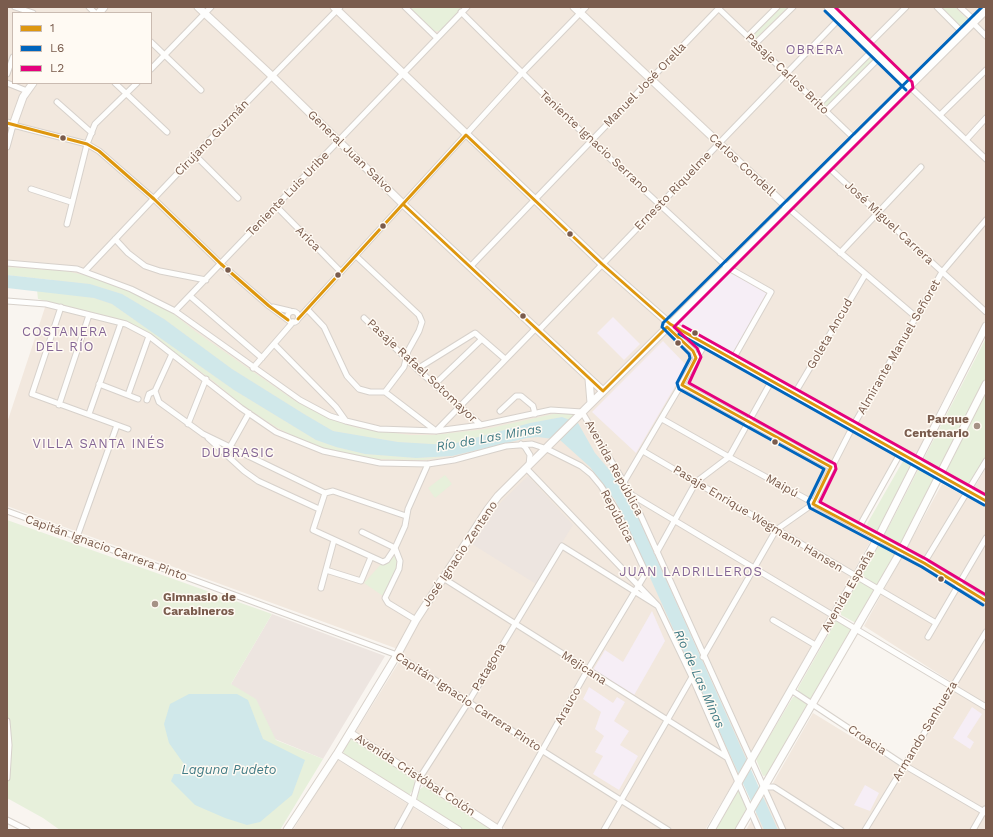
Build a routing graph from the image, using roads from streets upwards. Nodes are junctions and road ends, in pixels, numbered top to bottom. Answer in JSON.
{"nodes":[{"id":1,"x":15,"y":7,"type":"edge"},
{"id":2,"x":198,"y":7,"type":"edge"},
{"id":3,"x":211,"y":7,"type":"edge"},
{"id":4,"x":405,"y":7,"type":"edge"},
{"id":5,"x":467,"y":7,"type":"edge"},
{"id":6,"x":574,"y":7,"type":"edge"},
{"id":7,"x":586,"y":7,"type":"edge"},
{"id":8,"x":777,"y":7,"type":"edge"},
{"id":9,"x":793,"y":7,"type":"edge"},
{"id":10,"x":828,"y":7,"type":"edge"},
{"id":11,"x":906,"y":7,"type":"edge"},
{"id":12,"x":937,"y":7,"type":"edge"},
{"id":13,"x":960,"y":7,"type":"edge"},
{"id":14,"x":337,"y":8,"type":"edge"},
{"id":15,"x":719,"y":8,"type":"edge"},
{"id":16,"x":986,"y":10,"type":"edge"},
{"id":17,"x":30,"y":11,"type":"edge"},
{"id":18,"x":462,"y":12,"type":"junction"},
{"id":19,"x":580,"y":13,"type":"junction"},
{"id":20,"x":205,"y":14,"type":"junction"},
{"id":21,"x":840,"y":18,"type":"junction"},
{"id":22,"x":974,"y":22,"type":"junction"},
{"id":23,"x":963,"y":33,"type":"junction"},
{"id":24,"x":748,"y":36,"type":"junction"},
{"id":25,"x":986,"y":36,"type":"edge"},
{"id":26,"x":437,"y":38,"type":"junction"},
{"id":27,"x":152,"y":43,"type":"edge"},
{"id":28,"x":755,"y":44,"type":"junction"},
{"id":29,"x":870,"y":47,"type":"junction"},
{"id":30,"x":165,"y":55,"type":"junction"},
{"id":31,"x":880,"y":57,"type":"junction"},
{"id":32,"x":12,"y":59,"type":"edge"},
{"id":33,"x":152,"y":68,"type":"edge"},
{"id":34,"x":986,"y":70,"type":"edge"},
{"id":35,"x":522,"y":73,"type":"junction"},
{"id":36,"x":786,"y":73,"type":"junction"},
{"id":37,"x":7,"y":74,"type":"edge"},
{"id":38,"x":402,"y":74,"type":"junction"},
{"id":39,"x":272,"y":76,"type":"junction"},
{"id":40,"x":650,"y":80,"type":"junction"},
{"id":41,"x":7,"y":83,"type":"edge"},
{"id":42,"x":32,"y":84,"type":"edge"},
{"id":43,"x":117,"y":84,"type":"edge"},
{"id":44,"x":136,"y":84,"type":"edge"},
{"id":45,"x":909,"y":86,"type":"junction"},
{"id":46,"x":27,"y":90,"type":"junction"},
{"id":47,"x":201,"y":90,"type":"dead end"},
{"id":48,"x":127,"y":94,"type":"junction"},
{"id":49,"x":57,"y":102,"type":"dead end"},
{"id":50,"x":819,"y":104,"type":"junction"},
{"id":51,"x":826,"y":111,"type":"junction"},
{"id":52,"x":940,"y":115,"type":"junction"},
{"id":53,"x":986,"y":118,"type":"edge"},
{"id":54,"x":10,"y":124,"type":"edge"},
{"id":55,"x":167,"y":132,"type":"dead end"},
{"id":56,"x":92,"y":133,"type":"junction"},
{"id":57,"x":466,"y":135,"type":"junction"},
{"id":58,"x":856,"y":140,"type":"junction"},
{"id":59,"x":966,"y":140,"type":"junction"},
{"id":60,"x":338,"y":141,"type":"junction"},
{"id":61,"x":591,"y":141,"type":"junction"},
{"id":62,"x":719,"y":143,"type":"junction"},
{"id":63,"x":88,"y":144,"type":"junction"},
{"id":64,"x":7,"y":147,"type":"edge"},
{"id":65,"x":195,"y":155,"type":"junction"},
{"id":66,"x":986,"y":159,"type":"edge"},
{"id":67,"x":828,"y":167,"type":"junction"},
{"id":68,"x":921,"y":167,"type":"dead end"},
{"id":69,"x":31,"y":189,"type":"dead end"},
{"id":70,"x":238,"y":198,"type":"dead end"},
{"id":71,"x":154,"y":199,"type":"junction"},
{"id":72,"x":534,"y":200,"type":"junction"},
{"id":73,"x":72,"y":202,"type":"junction"},
{"id":74,"x":660,"y":204,"type":"junction"},
{"id":75,"x":404,"y":205,"type":"junction"},
{"id":76,"x":276,"y":206,"type":"junction"},
{"id":77,"x":787,"y":207,"type":"junction"},
{"id":78,"x":878,"y":212,"type":"junction"},
{"id":79,"x":986,"y":220,"type":"edge"},
{"id":80,"x":67,"y":224,"type":"dead end"},
{"id":81,"x":115,"y":239,"type":"junction"},
{"id":82,"x":840,"y":253,"type":"junction"},
{"id":83,"x":356,"y":256,"type":"junction"},
{"id":84,"x":7,"y":263,"type":"edge"},
{"id":85,"x":221,"y":264,"type":"junction"},
{"id":86,"x":602,"y":264,"type":"junction"},
{"id":87,"x":471,"y":266,"type":"junction"},
{"id":88,"x":727,"y":267,"type":"junction"},
{"id":89,"x":85,"y":271,"type":"junction"},
{"id":90,"x":341,"y":272,"type":"junction"},
{"id":91,"x":942,"y":272,"type":"junction"},
{"id":92,"x":865,"y":275,"type":"junction"},
{"id":93,"x":206,"y":280,"type":"junction"},
{"id":94,"x":190,"y":296,"type":"junction"},
{"id":95,"x":7,"y":301,"type":"edge"},
{"id":96,"x":269,"y":306,"type":"junction"},
{"id":97,"x":61,"y":307,"type":"junction"},
{"id":98,"x":307,"y":308,"type":"junction"},
{"id":99,"x":175,"y":311,"type":"junction"},
{"id":100,"x":292,"y":311,"type":"junction"},
{"id":101,"x":986,"y":312,"type":"edge"},
{"id":102,"x":89,"y":315,"type":"junction"},
{"id":103,"x":916,"y":317,"type":"junction"},
{"id":104,"x":364,"y":318,"type":"dead end"},
{"id":105,"x":293,"y":320,"type":"junction"},
{"id":106,"x":121,"y":323,"type":"junction"},
{"id":107,"x":668,"y":325,"type":"junction"},
{"id":108,"x":986,"y":326,"type":"edge"},
{"id":109,"x":537,"y":329,"type":"junction"},
{"id":110,"x":149,"y":336,"type":"junction"},
{"id":111,"x":482,"y":339,"type":"junction"},
{"id":112,"x":705,"y":344,"type":"junction"},
{"id":113,"x":275,"y":345,"type":"junction"},
{"id":114,"x":172,"y":354,"type":"junction"},
{"id":115,"x":262,"y":358,"type":"junction"},
{"id":116,"x":696,"y":358,"type":"junction"},
{"id":117,"x":407,"y":359,"type":"junction"},
{"id":118,"x":733,"y":359,"type":"junction"},
{"id":119,"x":505,"y":360,"type":"junction"},
{"id":120,"x":253,"y":368,"type":"junction"},
{"id":121,"x":417,"y":369,"type":"junction"},
{"id":122,"x":206,"y":379,"type":"junction"},
{"id":123,"x":589,"y":379,"type":"junction"},
{"id":124,"x":772,"y":380,"type":"junction"},
{"id":125,"x":99,"y":384,"type":"junction"},
{"id":126,"x":435,"y":384,"type":"junction"},
{"id":127,"x":986,"y":384,"type":"edge"},
{"id":128,"x":682,"y":385,"type":"junction"},
{"id":129,"x":155,"y":391,"type":"junction"},
{"id":130,"x":603,"y":391,"type":"junction"},
{"id":131,"x":385,"y":392,"type":"junction"},
{"id":132,"x":795,"y":393,"type":"junction"},
{"id":133,"x":128,"y":395,"type":"junction"},
{"id":134,"x":138,"y":399,"type":"dead end"},
{"id":135,"x":147,"y":400,"type":"dead end"},
{"id":136,"x":591,"y":403,"type":"junction"},
{"id":137,"x":59,"y":404,"type":"junction"},
{"id":138,"x":460,"y":407,"type":"junction"},
{"id":139,"x":500,"y":411,"type":"dead end"},
{"id":140,"x":249,"y":413,"type":"junction"},
{"id":141,"x":89,"y":414,"type":"junction"},
{"id":142,"x":535,"y":414,"type":"junction"},
{"id":143,"x":580,"y":414,"type":"junction"},
{"id":144,"x":662,"y":419,"type":"junction"},
{"id":145,"x":346,"y":421,"type":"junction"},
{"id":146,"x":749,"y":421,"type":"junction"},
{"id":147,"x":188,"y":424,"type":"junction"},
{"id":148,"x":117,"y":425,"type":"junction"},
{"id":149,"x":481,"y":425,"type":"junction"},
{"id":150,"x":853,"y":426,"type":"junction"},
{"id":151,"x":128,"y":429,"type":"dead end"},
{"id":152,"x":436,"y":431,"type":"junction"},
{"id":153,"x":203,"y":434,"type":"junction"},
{"id":154,"x":520,"y":444,"type":"junction"},
{"id":155,"x":230,"y":446,"type":"junction"},
{"id":156,"x":549,"y":446,"type":"junction"},
{"id":157,"x":643,"y":450,"type":"junction"},
{"id":158,"x":901,"y":452,"type":"junction"},
{"id":159,"x":226,"y":454,"type":"junction"},
{"id":160,"x":729,"y":457,"type":"junction"},
{"id":161,"x":986,"y":461,"type":"edge"},
{"id":162,"x":918,"y":462,"type":"junction"},
{"id":163,"x":428,"y":464,"type":"junction"},
{"id":164,"x":528,"y":466,"type":"junction"},
{"id":165,"x":831,"y":467,"type":"junction"},
{"id":166,"x":940,"y":475,"type":"junction"},
{"id":167,"x":624,"y":482,"type":"junction"},
{"id":168,"x":696,"y":482,"type":"junction"},
{"id":169,"x":968,"y":491,"type":"junction"},
{"id":170,"x":325,"y":493,"type":"junction"},
{"id":171,"x":631,"y":494,"type":"junction"},
{"id":172,"x":986,"y":501,"type":"edge"},
{"id":173,"x":814,"y":504,"type":"junction"},
{"id":174,"x":320,"y":508,"type":"junction"},
{"id":175,"x":7,"y":511,"type":"edge"},
{"id":176,"x":406,"y":516,"type":"junction"},
{"id":177,"x":674,"y":520,"type":"junction"},
{"id":178,"x":860,"y":527,"type":"junction"},
{"id":179,"x":776,"y":530,"type":"junction"},
{"id":180,"x":362,"y":532,"type":"dead end"},
{"id":181,"x":77,"y":537,"type":"junction"},
{"id":182,"x":878,"y":538,"type":"junction"},
{"id":183,"x":986,"y":538,"type":"edge"},
{"id":184,"x":334,"y":540,"type":"junction"},
{"id":185,"x":395,"y":548,"type":"junction"},
{"id":186,"x":901,"y":550,"type":"junction"},
{"id":187,"x":657,"y":552,"type":"junction"},
{"id":188,"x":371,"y":556,"type":"junction"},
{"id":189,"x":924,"y":564,"type":"junction"},
{"id":190,"x":753,"y":568,"type":"junction"},
{"id":191,"x":326,"y":570,"type":"junction"},
{"id":192,"x":856,"y":577,"type":"junction"},
{"id":193,"x":443,"y":578,"type":"junction"},
{"id":194,"x":639,"y":584,"type":"junction"},
{"id":195,"x":959,"y":584,"type":"junction"},
{"id":196,"x":321,"y":588,"type":"dead end"},
{"id":197,"x":879,"y":590,"type":"junction"},
{"id":198,"x":635,"y":592,"type":"junction"},
{"id":199,"x":986,"y":601,"type":"edge"},
{"id":200,"x":658,"y":606,"type":"junction"},
{"id":201,"x":833,"y":616,"type":"junction"},
{"id":202,"x":416,"y":620,"type":"junction"},
{"id":203,"x":773,"y":620,"type":"dead end"},
{"id":204,"x":515,"y":623,"type":"junction"},
{"id":205,"x":936,"y":623,"type":"junction"},
{"id":206,"x":856,"y":629,"type":"junction"},
{"id":207,"x":986,"y":632,"type":"edge"},
{"id":208,"x":928,"y":637,"type":"dead end"},
{"id":209,"x":817,"y":646,"type":"junction"},
{"id":210,"x":397,"y":655,"type":"junction"},
{"id":211,"x":703,"y":657,"type":"junction"},
{"id":212,"x":588,"y":671,"type":"junction"},
{"id":213,"x":692,"y":677,"type":"junction"},
{"id":214,"x":952,"y":687,"type":"junction"},
{"id":215,"x":791,"y":690,"type":"junction"},
{"id":216,"x":468,"y":701,"type":"junction"},
{"id":217,"x":812,"y":704,"type":"junction"},
{"id":218,"x":986,"y":707,"type":"edge"},
{"id":219,"x":666,"y":719,"type":"junction"},
{"id":220,"x":7,"y":721,"type":"edge"},
{"id":221,"x":350,"y":733,"type":"junction"},
{"id":222,"x":543,"y":750,"type":"junction"},
{"id":223,"x":337,"y":754,"type":"junction"},
{"id":224,"x":726,"y":757,"type":"junction"},
{"id":225,"x":751,"y":762,"type":"junction"},
{"id":226,"x":904,"y":765,"type":"junction"},
{"id":227,"x":7,"y":778,"type":"edge"},
{"id":228,"x":419,"y":779,"type":"junction"},
{"id":229,"x":739,"y":781,"type":"junction"},
{"id":230,"x":763,"y":788,"type":"junction"},
{"id":231,"x":622,"y":800,"type":"junction"},
{"id":232,"x":413,"y":801,"type":"junction"},
{"id":233,"x":751,"y":809,"type":"junction"},
{"id":234,"x":985,"y":811,"type":"edge"},
{"id":235,"x":7,"y":820,"type":"edge"},
{"id":236,"x":290,"y":829,"type":"edge"},
{"id":237,"x":27,"y":830,"type":"edge"},
{"id":238,"x":396,"y":830,"type":"edge"},
{"id":239,"x":458,"y":830,"type":"edge"},
{"id":240,"x":499,"y":830,"type":"edge"},
{"id":241,"x":604,"y":830,"type":"edge"},
{"id":242,"x":668,"y":830,"type":"edge"},
{"id":243,"x":710,"y":830,"type":"edge"},
{"id":244,"x":739,"y":830,"type":"edge"},
{"id":245,"x":759,"y":830,"type":"edge"},
{"id":246,"x":783,"y":830,"type":"edge"},
{"id":247,"x":841,"y":830,"type":"edge"},
{"id":248,"x":865,"y":830,"type":"edge"},
{"id":249,"x":973,"y":830,"type":"edge"}],
"edges":[{"from":1,"to":17,"type":"street"},
{"from":2,"to":20,"type":"street","name":"General Juan Salvo"},
{"from":3,"to":20,"type":"street"},
{"from":4,"to":26,"type":"street"},
{"from":5,"to":18,"type":"street","name":"Teniente Luis Uribe"},
{"from":6,"to":19,"type":"street","name":"Carlos Condell"},
{"from":7,"to":19,"type":"street"},
{"from":8,"to":24,"type":"street"},
{"from":9,"to":28,"type":"street"},
{"from":10,"to":21,"type":"street"},
{"from":11,"to":29,"type":"street"},
{"from":12,"to":23,"type":"street"},
{"from":13,"to":22,"type":"street"},
{"from":14,"to":38,"type":"street"},
{"from":14,"to":39,"type":"street","name":"Cirujano Guzmán"},
{"from":15,"to":24,"type":"street","name":"Pasaje Carlos Brito"},
{"from":15,"to":40,"type":"street","name":"Manuel José Orella"},
{"from":16,"to":22,"type":"street","name":"José Ignacio Zenteno"},
{"from":18,"to":26,"type":"street","name":"Teniente Luis Uribe"},
{"from":18,"to":35,"type":"street","name":"Teniente Ignacio Serrano"},
{"from":19,"to":35,"type":"street"},
{"from":19,"to":40,"type":"street","name":"Carlos Condell"},
{"from":20,"to":30,"type":"street"},
{"from":20,"to":39,"type":"street","name":"General Juan Salvo"},
{"from":21,"to":29,"type":"street"},
{"from":21,"to":36,"type":"street","name":"Ernesto Riquelme"},
{"from":22,"to":23,"type":"street","name":"José Ignacio Zenteno"},
{"from":22,"to":25,"type":"street"},
{"from":23,"to":45,"type":"street","name":"José Ignacio Zenteno"},
{"from":24,"to":28,"type":"street","name":"Pasaje Carlos Brito"},
{"from":26,"to":38,"type":"street","name":"Teniente Luis Uribe"},
{"from":27,"to":30,"type":"street"},
{"from":28,"to":36,"type":"street","name":"Pasaje Carlos Brito"},
{"from":29,"to":31,"type":"street"},
{"from":29,"to":50,"type":"street"},
{"from":30,"to":33,"type":"street"},
{"from":30,"to":47,"type":"street"},
{"from":31,"to":45,"type":"street"},
{"from":31,"to":51,"type":"street"},
{"from":32,"to":37,"type":"street"},
{"from":34,"to":52,"type":"street"},
{"from":35,"to":57,"type":"street"},
{"from":35,"to":61,"type":"street","name":"Teniente Ignacio Serrano"},
{"from":36,"to":50,"type":"street","name":"Pasaje Carlos Brito"},
{"from":36,"to":62,"type":"street","name":"Ernesto Riquelme"},
{"from":38,"to":57,"type":"street"},
{"from":38,"to":60,"type":"street","name":"Teniente Luis Uribe"},
{"from":39,"to":60,"type":"street","name":"General Juan Salvo"},
{"from":39,"to":65,"type":"street","name":"Cirujano Guzmán"},
{"from":40,"to":61,"type":"street","name":"Manuel José Orella"},
{"from":40,"to":62,"type":"street","name":"Carlos Condell"},
{"from":41,"to":46,"type":"street"},
{"from":42,"to":46,"type":"street"},
{"from":43,"to":48,"type":"street"},
{"from":44,"to":48,"type":"street"},
{"from":45,"to":52,"type":"street"},
{"from":45,"to":58,"type":"street","name":"José Ignacio Zenteno"},
{"from":46,"to":54,"type":"street"},
{"from":48,"to":55,"type":"street"},
{"from":48,"to":56,"type":"street"},
{"from":49,"to":56,"type":"street"},
{"from":50,"to":51,"type":"street","name":"Pasaje Carlos Brito"},
{"from":51,"to":58,"type":"street","name":"Pasaje Carlos Brito"},
{"from":52,"to":59,"type":"street"},
{"from":53,"to":59,"type":"street"},
{"from":54,"to":63,"type":"street"},
{"from":54,"to":64,"type":"street"},
{"from":56,"to":63,"type":"street"},
{"from":57,"to":72,"type":"street"},
{"from":57,"to":75,"type":"street"},
{"from":58,"to":67,"type":"street","name":"José Ignacio Zenteno"},
{"from":59,"to":66,"type":"street"},
{"from":60,"to":75,"type":"street","name":"General Juan Salvo"},
{"from":60,"to":76,"type":"street","name":"Teniente Luis Uribe"},
{"from":61,"to":72,"type":"street","name":"Manuel José Orella"},
{"from":61,"to":74,"type":"street","name":"Teniente Ignacio Serrano"},
{"from":62,"to":74,"type":"street","name":"Ernesto Riquelme"},
{"from":62,"to":77,"type":"street","name":"Carlos Condell"},
{"from":63,"to":71,"type":"street"},
{"from":63,"to":73,"type":"street"},
{"from":65,"to":70,"type":"street"},
{"from":65,"to":71,"type":"street","name":"Cirujano Guzmán"},
{"from":67,"to":77,"type":"street","name":"José Ignacio Zenteno"},
{"from":67,"to":78,"type":"street","name":"José Miguel Carrera"},
{"from":68,"to":78,"type":"street"},
{"from":69,"to":73,"type":"street"},
{"from":71,"to":81,"type":"street","name":"Cirujano Guzmán"},
{"from":71,"to":85,"type":"street"},
{"from":72,"to":86,"type":"street"},
{"from":72,"to":87,"type":"street","name":"Manuel José Orella"},
{"from":73,"to":80,"type":"street"},
{"from":74,"to":86,"type":"street","name":"Ernesto Riquelme"},
{"from":74,"to":88,"type":"street","name":"Teniente Ignacio Serrano"},
{"from":75,"to":83,"type":"street"},
{"from":75,"to":87,"type":"street","name":"General Juan Salvo"},
{"from":76,"to":85,"type":"street","name":"Teniente Luis Uribe"},
{"from":76,"to":90,"type":"street","name":"Arica"},
{"from":77,"to":82,"type":"street","name":"Carlos Condell"},
{"from":77,"to":88,"type":"street","name":"José Ignacio Zenteno"},
{"from":78,"to":82,"type":"street"},
{"from":78,"to":91,"type":"street","name":"José Miguel Carrera"},
{"from":79,"to":91,"type":"street","name":"Almirante Manuel Señoret"},
{"from":81,"to":89,"type":"street","name":"Cirujano Guzmán"},
{"from":81,"to":93,"type":"street"},
{"from":82,"to":92,"type":"street","name":"Carlos Condell"},
{"from":83,"to":90,"type":"street"},
{"from":83,"to":117,"type":"street"},
{"from":84,"to":89,"type":"street"},
{"from":85,"to":93,"type":"street","name":"Teniente Luis Uribe"},
{"from":85,"to":96,"type":"street"},
{"from":86,"to":107,"type":"street"},
{"from":86,"to":109,"type":"street","name":"Ernesto Riquelme"},
{"from":87,"to":109,"type":"street","name":"General Juan Salvo"},
{"from":88,"to":107,"type":"street","name":"José Ignacio Zenteno"},
{"from":88,"to":118,"type":"street","name":"Teniente Ignacio Serrano"},
{"from":89,"to":99,"type":"street"},
{"from":90,"to":98,"type":"street"},
{"from":91,"to":101,"type":"street","name":"José Miguel Carrera"},
{"from":91,"to":103,"type":"street","name":"Almirante Manuel Señoret"},
{"from":92,"to":103,"type":"street","name":"Carlos Condell"},
{"from":92,"to":132,"type":"street","name":"Goleta Ancud"},
{"from":93,"to":94,"type":"street","name":"Teniente Luis Uribe"},
{"from":94,"to":99,"type":"street","name":"Teniente Luis Uribe"},
{"from":94,"to":115,"type":"street"},
{"from":95,"to":97,"type":"street"},
{"from":96,"to":100,"type":"street"},
{"from":96,"to":105,"type":"street"},
{"from":97,"to":102,"type":"street"},
{"from":97,"to":137,"type":"street"},
{"from":98,"to":100,"type":"street"},
{"from":98,"to":105,"type":"street"},
{"from":98,"to":131,"type":"street"},
{"from":99,"to":120,"type":"street"},
{"from":100,"to":105,"type":"street"},
{"from":100,"to":105,"type":"street"},
{"from":102,"to":106,"type":"street"},
{"from":102,"to":137,"type":"street"},
{"from":103,"to":150,"type":"street","name":"Almirante Manuel Señoret"},
{"from":104,"to":117,"type":"street","name":"Pasaje Rafael Sotomayor"},
{"from":105,"to":113,"type":"street"},
{"from":106,"to":110,"type":"street"},
{"from":106,"to":125,"type":"street"},
{"from":107,"to":112,"type":"street"},
{"from":107,"to":116,"type":"street"},
{"from":107,"to":130,"type":"street","name":"José Ignacio Zenteno"},
{"from":108,"to":162,"type":"street","name":"Avenida España"},
{"from":109,"to":119,"type":"street","name":"Ernesto Riquelme"},
{"from":109,"to":123,"type":"street","name":"General Juan Salvo"},
{"from":110,"to":114,"type":"street"},
{"from":110,"to":133,"type":"street"},
{"from":111,"to":119,"type":"street"},
{"from":111,"to":121,"type":"street"},
{"from":111,"to":126,"type":"street"},
{"from":112,"to":116,"type":"street"},
{"from":112,"to":118,"type":"street"},
{"from":113,"to":115,"type":"street"},
{"from":113,"to":145,"type":"street"},
{"from":114,"to":122,"type":"street"},
{"from":114,"to":129,"type":"street"},
{"from":115,"to":120,"type":"street"},
{"from":116,"to":128,"type":"street"},
{"from":117,"to":121,"type":"street","name":"Pasaje Rafael Sotomayor"},
{"from":117,"to":131,"type":"street"},
{"from":118,"to":124,"type":"street"},
{"from":119,"to":138,"type":"street","name":"Ernesto Riquelme"},
{"from":120,"to":145,"type":"street"},
{"from":121,"to":126,"type":"street","name":"Pasaje Rafael Sotomayor"},
{"from":122,"to":140,"type":"street"},
{"from":122,"to":147,"type":"street"},
{"from":123,"to":130,"type":"street","name":"General Juan Salvo"},
{"from":123,"to":136,"type":"street"},
{"from":124,"to":132,"type":"street"},
{"from":124,"to":146,"type":"street"},
{"from":125,"to":133,"type":"street"},
{"from":125,"to":141,"type":"street"},
{"from":126,"to":138,"type":"street","name":"Pasaje Rafael Sotomayor"},
{"from":127,"to":166,"type":"street"},
{"from":128,"to":144,"type":"street"},
{"from":128,"to":146,"type":"street"},
{"from":129,"to":135,"type":"street"},
{"from":129,"to":147,"type":"street"},
{"from":130,"to":136,"type":"street","name":"José Ignacio Zenteno"},
{"from":131,"to":152,"type":"street"},
{"from":132,"to":150,"type":"street"},
{"from":133,"to":134,"type":"street"},
{"from":136,"to":143,"type":"street","name":"José Ignacio Zenteno"},
{"from":137,"to":141,"type":"street"},
{"from":138,"to":149,"type":"street","name":"Pasaje Rafael Sotomayor"},
{"from":138,"to":152,"type":"street","name":"Ernesto Riquelme"},
{"from":139,"to":142,"type":"street"},
{"from":140,"to":155,"type":"street"},
{"from":140,"to":163,"type":"street"},
{"from":141,"to":148,"type":"street"},
{"from":142,"to":143,"type":"street"},
{"from":142,"to":149,"type":"street"},
{"from":143,"to":156,"type":"street","name":"José Ignacio Zenteno"},
{"from":143,"to":167,"type":"street","name":"Avenida República"},
{"from":144,"to":157,"type":"street"},
{"from":144,"to":160,"type":"street","name":"Maipú"},
{"from":145,"to":152,"type":"street"},
{"from":146,"to":160,"type":"street"},
{"from":146,"to":165,"type":"street"},
{"from":147,"to":153,"type":"street"},
{"from":148,"to":151,"type":"street"},
{"from":148,"to":181,"type":"street"},
{"from":149,"to":152,"type":"street"},
{"from":150,"to":158,"type":"street"},
{"from":150,"to":165,"type":"street","name":"Almirante Manuel Señoret"},
{"from":153,"to":155,"type":"street"},
{"from":153,"to":159,"type":"street"},
{"from":154,"to":156,"type":"street"},
{"from":154,"to":163,"type":"street"},
{"from":154,"to":164,"type":"street"},
{"from":155,"to":159,"type":"street"},
{"from":155,"to":170,"type":"street"},
{"from":156,"to":164,"type":"street","name":"José Ignacio Zenteno"},
{"from":156,"to":194,"type":"street","name":"República"},
{"from":157,"to":167,"type":"street"},
{"from":157,"to":168,"type":"street","name":"Pasaje Enrique Wegmann Hansen"},
{"from":158,"to":162,"type":"street"},
{"from":158,"to":178,"type":"street"},
{"from":159,"to":174,"type":"street"},
{"from":160,"to":168,"type":"street"},
{"from":160,"to":173,"type":"street","name":"Maipú"},
{"from":161,"to":169,"type":"street"},
{"from":162,"to":166,"type":"street"},
{"from":162,"to":182,"type":"street","name":"Avenida España"},
{"from":163,"to":176,"type":"street"},
{"from":164,"to":193,"type":"street","name":"José Ignacio Zenteno"},
{"from":164,"to":194,"type":"street"},
{"from":165,"to":173,"type":"street","name":"Almirante Manuel Señoret"},
{"from":166,"to":169,"type":"street"},
{"from":166,"to":186,"type":"street"},
{"from":167,"to":171,"type":"street","name":"Avenida República"},
{"from":168,"to":177,"type":"street"},
{"from":168,"to":179,"type":"street","name":"Pasaje Enrique Wegmann Hansen"},
{"from":169,"to":172,"type":"street"},
{"from":169,"to":189,"type":"street"},
{"from":170,"to":174,"type":"street"},
{"from":170,"to":176,"type":"street"},
{"from":171,"to":177,"type":"street"},
{"from":171,"to":187,"type":"street","name":"Avenida República"},
{"from":173,"to":178,"type":"street","name":"Maipú"},
{"from":173,"to":179,"type":"street"},
{"from":174,"to":184,"type":"street"},
{"from":175,"to":181,"type":"street","name":"Capitán Ignacio Carrera Pinto"},
{"from":176,"to":185,"type":"street"},
{"from":177,"to":187,"type":"street"},
{"from":177,"to":190,"type":"street"},
{"from":178,"to":182,"type":"street","name":"Maipú"},
{"from":179,"to":190,"type":"street"},
{"from":179,"to":192,"type":"street","name":"Pasaje Enrique Wegmann Hansen"},
{"from":180,"to":185,"type":"street"},
{"from":181,"to":210,"type":"street","name":"Capitán Ignacio Carrera Pinto"},
{"from":182,"to":186,"type":"street","name":"Maipú"},
{"from":182,"to":192,"type":"street","name":"Avenida España"},
{"from":183,"to":195,"type":"street"},
{"from":184,"to":188,"type":"street"},
{"from":184,"to":191,"type":"street"},
{"from":185,"to":188,"type":"street"},
{"from":185,"to":202,"type":"street"},
{"from":186,"to":189,"type":"street","name":"Maipú"},
{"from":186,"to":197,"type":"street"},
{"from":187,"to":211,"type":"street","name":"Avenida República"},
{"from":188,"to":191,"type":"street"},
{"from":189,"to":195,"type":"street","name":"Maipú"},
{"from":190,"to":201,"type":"street"},
{"from":190,"to":211,"type":"street"},
{"from":191,"to":196,"type":"street"},
{"from":192,"to":197,"type":"street","name":"Pasaje Enrique Wegmann Hansen"},
{"from":192,"to":201,"type":"street","name":"Avenida España"},
{"from":193,"to":202,"type":"street","name":"José Ignacio Zenteno"},
{"from":193,"to":204,"type":"street","name":"Mejicana"},
{"from":194,"to":198,"type":"street","name":"Arauco"},
{"from":194,"to":200,"type":"street"},
{"from":195,"to":199,"type":"street","name":"Maipú"},
{"from":195,"to":205,"type":"street"},
{"from":197,"to":205,"type":"street","name":"Pasaje Enrique Wegmann Hansen"},
{"from":197,"to":206,"type":"street"},
{"from":198,"to":200,"type":"street"},
{"from":198,"to":204,"type":"street","name":"Patagona"},
{"from":198,"to":212,"type":"street","name":"Arauco"},
{"from":200,"to":213,"type":"street"},
{"from":201,"to":206,"type":"street"},
{"from":201,"to":209,"type":"street","name":"Avenida España"},
{"from":202,"to":210,"type":"street","name":"José Ignacio Zenteno"},
{"from":203,"to":209,"type":"street"},
{"from":204,"to":212,"type":"street","name":"Mejicana"},
{"from":204,"to":216,"type":"street","name":"Patagona"},
{"from":205,"to":208,"type":"street"},
{"from":206,"to":214,"type":"street"},
{"from":206,"to":217,"type":"street"},
{"from":207,"to":214,"type":"street","name":"Armando Sanhueza"},
{"from":209,"to":215,"type":"street","name":"Avenida España"},
{"from":210,"to":216,"type":"street","name":"Capitán Ignacio Carrera Pinto"},
{"from":210,"to":221,"type":"street","name":"José Ignacio Zenteno"},
{"from":211,"to":225,"type":"street","name":"Avenida República"},
{"from":212,"to":219,"type":"street","name":"Mejicana"},
{"from":212,"to":222,"type":"street","name":"Arauco"},
{"from":213,"to":219,"type":"street"},
{"from":213,"to":224,"type":"street"},
{"from":214,"to":218,"type":"street"},
{"from":214,"to":226,"type":"street","name":"Armando Sanhueza"},
{"from":215,"to":217,"type":"street","name":"Croacia"},
{"from":215,"to":225,"type":"street","name":"Avenida España"},
{"from":216,"to":222,"type":"street","name":"Capitán Ignacio Carrera Pinto"},
{"from":216,"to":228,"type":"street","name":"Patagona"},
{"from":217,"to":226,"type":"street","name":"Croacia"},
{"from":217,"to":230,"type":"street"},
{"from":219,"to":224,"type":"street","name":"Mejicana"},
{"from":219,"to":231,"type":"street"},
{"from":220,"to":227,"type":"street"},
{"from":221,"to":223,"type":"street","name":"José Ignacio Zenteno"},
{"from":221,"to":228,"type":"street","name":"Avenida Cristóbal Colón"},
{"from":222,"to":231,"type":"street","name":"Capitán Ignacio Carrera Pinto"},
{"from":222,"to":240,"type":"street","name":"Arauco"},
{"from":223,"to":232,"type":"street","name":"Avenida Cristóbal Colón"},
{"from":223,"to":236,"type":"street","name":"José Ignacio Zenteno"},
{"from":224,"to":229,"type":"street"},
{"from":225,"to":229,"type":"street","name":"Avenida España"},
{"from":225,"to":230,"type":"street","name":"Avenida República"},
{"from":226,"to":234,"type":"street","name":"Croacia"},
{"from":226,"to":248,"type":"street","name":"Armando Sanhueza"},
{"from":228,"to":232,"type":"street","name":"Patagona"},
{"from":228,"to":240,"type":"street","name":"Avenida Cristóbal Colón"},
{"from":229,"to":233,"type":"street"},
{"from":229,"to":243,"type":"street","name":"Avenida España"},
{"from":230,"to":233,"type":"street"},
{"from":230,"to":246,"type":"street","name":"Avenida República"},
{"from":230,"to":247,"type":"street"},
{"from":231,"to":241,"type":"street"},
{"from":231,"to":242,"type":"street","name":"Capitán Ignacio Carrera Pinto"},
{"from":232,"to":238,"type":"street","name":"Patagona"},
{"from":232,"to":239,"type":"street","name":"Avenida Cristóbal Colón"},
{"from":233,"to":244,"type":"street"},
{"from":233,"to":245,"type":"street"},
{"from":234,"to":249,"type":"street"},
{"from":235,"to":237,"type":"street"}]}
